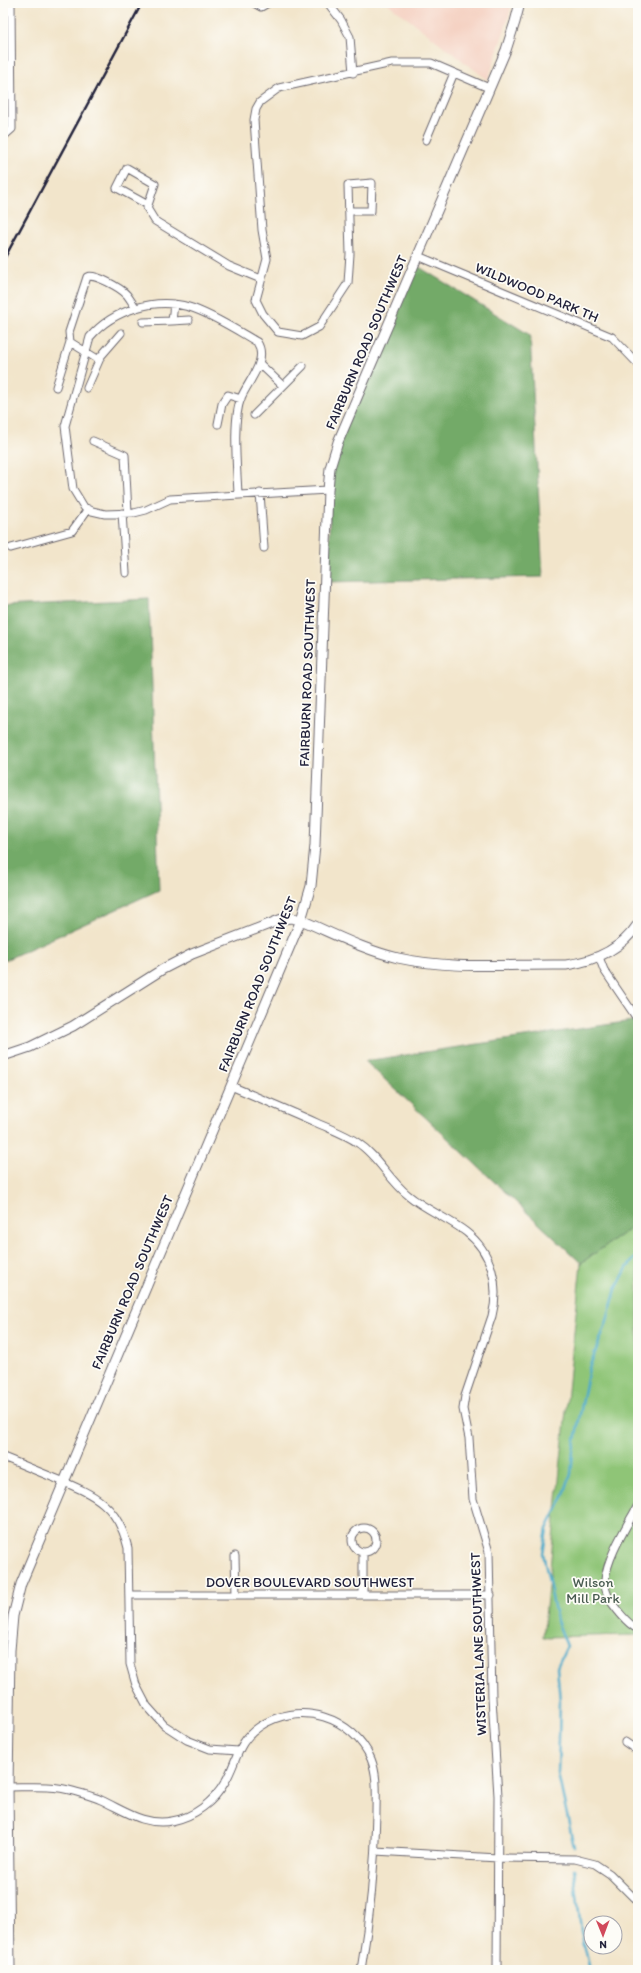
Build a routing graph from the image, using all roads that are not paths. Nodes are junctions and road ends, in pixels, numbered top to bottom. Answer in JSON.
{"nodes":[{"id":1,"x":11,"y":3,"type":"edge"},
{"id":2,"x":254,"y":3,"type":"edge"},
{"id":3,"x":268,"y":3,"type":"edge"},
{"id":4,"x":328,"y":3,"type":"edge"},
{"id":5,"x":520,"y":3,"type":"edge"},
{"id":6,"x":353,"y":73,"type":"junction"},
{"id":7,"x":454,"y":73,"type":"junction"},
{"id":8,"x":489,"y":88,"type":"junction"},
{"id":9,"x":4,"y":137,"type":"edge"},
{"id":10,"x":426,"y":140,"type":"dead end"},
{"id":11,"x":148,"y":205,"type":"junction"},
{"id":12,"x":349,"y":211,"type":"junction"},
{"id":13,"x":418,"y":256,"type":"junction"},
{"id":14,"x":261,"y":279,"type":"junction"},
{"id":15,"x":174,"y":304,"type":"junction"},
{"id":16,"x":136,"y":308,"type":"junction"},
{"id":17,"x":189,"y":320,"type":"dead end"},
{"id":18,"x":172,"y":321,"type":"junction"},
{"id":19,"x":143,"y":322,"type":"dead end"},
{"id":20,"x":121,"y":333,"type":"dead end"},
{"id":21,"x":70,"y":342,"type":"junction"},
{"id":22,"x":85,"y":352,"type":"junction"},
{"id":23,"x":99,"y":360,"type":"junction"},
{"id":24,"x":259,"y":363,"type":"junction"},
{"id":25,"x":638,"y":364,"type":"edge"},
{"id":26,"x":303,"y":366,"type":"dead end"},
{"id":27,"x":283,"y":386,"type":"junction"},
{"id":28,"x":56,"y":387,"type":"dead end"},
{"id":29,"x":87,"y":388,"type":"dead end"},
{"id":30,"x":241,"y":399,"type":"junction"},
{"id":31,"x":254,"y":415,"type":"dead end"},
{"id":32,"x":218,"y":424,"type":"dead end"},
{"id":33,"x":93,"y":441,"type":"dead end"},
{"id":34,"x":328,"y":490,"type":"junction"},
{"id":35,"x":260,"y":493,"type":"junction"},
{"id":36,"x":238,"y":494,"type":"junction"},
{"id":37,"x":88,"y":509,"type":"junction"},
{"id":38,"x":125,"y":513,"type":"junction"},
{"id":39,"x":11,"y":548,"type":"dead end"},
{"id":40,"x":264,"y":548,"type":"dead end"},
{"id":41,"x":126,"y":573,"type":"dead end"},
{"id":42,"x":301,"y":920,"type":"junction"},
{"id":43,"x":638,"y":924,"type":"edge"},
{"id":44,"x":599,"y":957,"type":"junction"},
{"id":45,"x":638,"y":1020,"type":"edge"},
{"id":46,"x":3,"y":1056,"type":"edge"},
{"id":47,"x":230,"y":1086,"type":"junction"},
{"id":48,"x":3,"y":1457,"type":"edge"},
{"id":49,"x":63,"y":1481,"type":"junction"},
{"id":50,"x":638,"y":1505,"type":"edge"},
{"id":51,"x":363,"y":1553,"type":"dead end"},
{"id":52,"x":235,"y":1556,"type":"dead end"},
{"id":53,"x":129,"y":1595,"type":"junction"},
{"id":54,"x":236,"y":1595,"type":"junction"},
{"id":55,"x":363,"y":1595,"type":"junction"},
{"id":56,"x":491,"y":1595,"type":"junction"},
{"id":57,"x":638,"y":1629,"type":"edge"},
{"id":58,"x":625,"y":1742,"type":"dead end"},
{"id":59,"x":238,"y":1751,"type":"junction"},
{"id":60,"x":638,"y":1751,"type":"edge"},
{"id":61,"x":8,"y":1787,"type":"junction"},
{"id":62,"x":375,"y":1851,"type":"junction"},
{"id":63,"x":498,"y":1858,"type":"junction"},
{"id":64,"x":638,"y":1902,"type":"edge"},
{"id":65,"x":10,"y":1970,"type":"edge"},
{"id":66,"x":361,"y":1970,"type":"edge"},
{"id":67,"x":497,"y":1970,"type":"edge"}],
"edges":[{"from":1,"to":9,"type":"street"},
{"from":2,"to":3,"type":"street"},
{"from":4,"to":6,"type":"street"},
{"from":5,"to":8,"type":"street","name":"FAIRBURN ROAD SOUTHWEST"},
{"from":6,"to":7,"type":"street"},
{"from":6,"to":14,"type":"street"},
{"from":7,"to":8,"type":"street"},
{"from":7,"to":10,"type":"street"},
{"from":8,"to":13,"type":"street","name":"FAIRBURN ROAD SOUTHWEST"},
{"from":11,"to":11,"type":"street"},
{"from":11,"to":14,"type":"street"},
{"from":12,"to":12,"type":"street"},
{"from":12,"to":14,"type":"street"},
{"from":13,"to":25,"type":"street","name":"WILDWOOD PARK TH"},
{"from":13,"to":34,"type":"street","name":"FAIRBURN ROAD SOUTHWEST"},
{"from":15,"to":16,"type":"street"},
{"from":15,"to":18,"type":"street"},
{"from":15,"to":24,"type":"street"},
{"from":16,"to":21,"type":"street"},
{"from":16,"to":22,"type":"street"},
{"from":17,"to":18,"type":"street"},
{"from":18,"to":19,"type":"street"},
{"from":20,"to":23,"type":"street"},
{"from":21,"to":22,"type":"street"},
{"from":21,"to":28,"type":"street"},
{"from":22,"to":23,"type":"street"},
{"from":22,"to":37,"type":"street"},
{"from":23,"to":29,"type":"street"},
{"from":24,"to":27,"type":"street"},
{"from":24,"to":30,"type":"street"},
{"from":26,"to":27,"type":"street"},
{"from":27,"to":31,"type":"street"},
{"from":30,"to":32,"type":"street"},
{"from":30,"to":36,"type":"street"},
{"from":33,"to":38,"type":"street"},
{"from":34,"to":35,"type":"street"},
{"from":34,"to":42,"type":"street","name":"FAIRBURN ROAD SOUTHWEST"},
{"from":35,"to":36,"type":"street"},
{"from":35,"to":40,"type":"street"},
{"from":36,"to":38,"type":"street"},
{"from":37,"to":38,"type":"street"},
{"from":37,"to":39,"type":"street"},
{"from":38,"to":41,"type":"street"},
{"from":42,"to":44,"type":"street"},
{"from":42,"to":46,"type":"street"},
{"from":42,"to":47,"type":"street","name":"FAIRBURN ROAD SOUTHWEST"},
{"from":43,"to":44,"type":"street"},
{"from":44,"to":45,"type":"street"},
{"from":47,"to":49,"type":"street","name":"FAIRBURN ROAD SOUTHWEST"},
{"from":47,"to":56,"type":"street","name":"WISTERIA LANE SOUTHWEST"},
{"from":48,"to":49,"type":"street"},
{"from":49,"to":53,"type":"street"},
{"from":49,"to":61,"type":"street","name":"FAIRBURN ROAD SOUTHWEST"},
{"from":50,"to":57,"type":"street"},
{"from":51,"to":55,"type":"street"},
{"from":52,"to":54,"type":"street"},
{"from":53,"to":54,"type":"street","name":"DOVER BOULEVARD SOUTHWEST"},
{"from":53,"to":59,"type":"street"},
{"from":54,"to":55,"type":"street","name":"DOVER BOULEVARD SOUTHWEST"},
{"from":55,"to":56,"type":"street","name":"DOVER BOULEVARD SOUTHWEST"},
{"from":56,"to":63,"type":"street","name":"WISTERIA LANE SOUTHWEST"},
{"from":58,"to":60,"type":"street"},
{"from":59,"to":61,"type":"street"},
{"from":59,"to":62,"type":"street"},
{"from":61,"to":65,"type":"street","name":"FAIRBURN ROAD SOUTHWEST"},
{"from":62,"to":63,"type":"street"},
{"from":62,"to":66,"type":"street"},
{"from":63,"to":64,"type":"street"},
{"from":63,"to":67,"type":"street","name":"WISTERIA LANE SOUTHWEST"}]}
